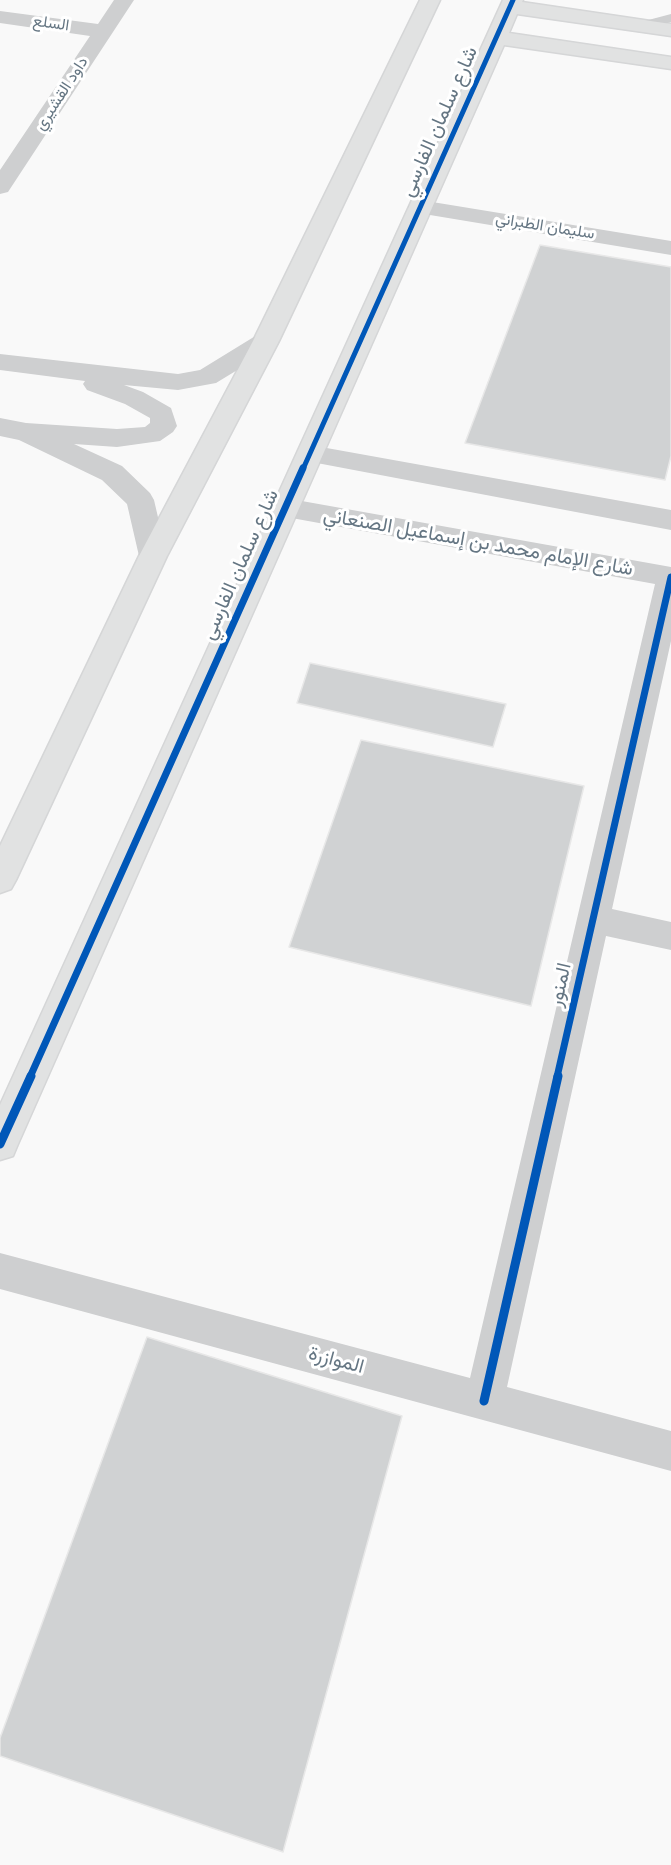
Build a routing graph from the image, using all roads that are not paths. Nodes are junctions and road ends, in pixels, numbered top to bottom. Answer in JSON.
{"nodes":[{"id":1,"x":124,"y":0,"type":"edge"},
{"id":2,"x":430,"y":0,"type":"edge"},
{"id":3,"x":511,"y":3,"type":"edge"},
{"id":4,"x":0,"y":17,"type":"edge"},
{"id":5,"x":671,"y":18,"type":"edge"},
{"id":6,"x":642,"y":26,"type":"junction"},
{"id":7,"x":671,"y":30,"type":"edge"},
{"id":8,"x":103,"y":32,"type":"junction"},
{"id":9,"x":496,"y":37,"type":"junction"},
{"id":10,"x":671,"y":63,"type":"edge"},
{"id":11,"x":3,"y":179,"type":"edge"},
{"id":12,"x":420,"y":207,"type":"junction"},
{"id":13,"x":671,"y":248,"type":"edge"},
{"id":14,"x":266,"y":341,"type":"junction"},
{"id":15,"x":0,"y":362,"type":"edge"},
{"id":16,"x":60,"y":370,"type":"junction"},
{"id":17,"x":13,"y":430,"type":"edge"},
{"id":18,"x":310,"y":454,"type":"junction"},
{"id":19,"x":285,"y":508,"type":"junction"},
{"id":20,"x":671,"y":520,"type":"edge"},
{"id":21,"x":153,"y":556,"type":"junction"},
{"id":22,"x":671,"y":577,"type":"edge"},
{"id":23,"x":0,"y":880,"type":"edge"},
{"id":24,"x":593,"y":918,"type":"junction"},
{"id":25,"x":671,"y":936,"type":"edge"},
{"id":26,"x":0,"y":1144,"type":"edge"},
{"id":27,"x":0,"y":1270,"type":"edge"},
{"id":28,"x":484,"y":1401,"type":"junction"},
{"id":29,"x":671,"y":1451,"type":"edge"}],
"edges":[{"from":1,"to":8,"type":"street","name":"داود القشيري"},
{"from":2,"to":14,"type":"street"},
{"from":3,"to":6,"type":"street"},
{"from":3,"to":9,"type":"street","name":"شارع سلمان الفارسي"},
{"from":4,"to":8,"type":"street","name":"السلع"},
{"from":5,"to":6,"type":"lane"},
{"from":6,"to":7,"type":"street"},
{"from":8,"to":11,"type":"street","name":"داود القشيري"},
{"from":9,"to":10,"type":"street"},
{"from":9,"to":12,"type":"street","name":"شارع سلمان الفارسي"},
{"from":12,"to":13,"type":"street","name":"سليمان الطبراني"},
{"from":12,"to":18,"type":"street","name":"شارع سلمان الفارسي"},
{"from":14,"to":16,"type":"street"},
{"from":14,"to":21,"type":"street"},
{"from":15,"to":16,"type":"street"},
{"from":16,"to":17,"type":"street"},
{"from":17,"to":21,"type":"street"},
{"from":18,"to":19,"type":"street","name":"شارع سلمان الفارسي"},
{"from":18,"to":20,"type":"street"},
{"from":19,"to":22,"type":"street","name":"شارع الإمام محمد بن إسماعيل الصنعاني"},
{"from":19,"to":26,"type":"street","name":"شارع سلمان الفارسي"},
{"from":21,"to":23,"type":"street"},
{"from":22,"to":24,"type":"street","name":"المنور"},
{"from":24,"to":25,"type":"street"},
{"from":24,"to":28,"type":"street","name":"المنور"},
{"from":27,"to":28,"type":"street","name":"الموازرة"},
{"from":28,"to":29,"type":"street","name":"الموازرة"}]}
